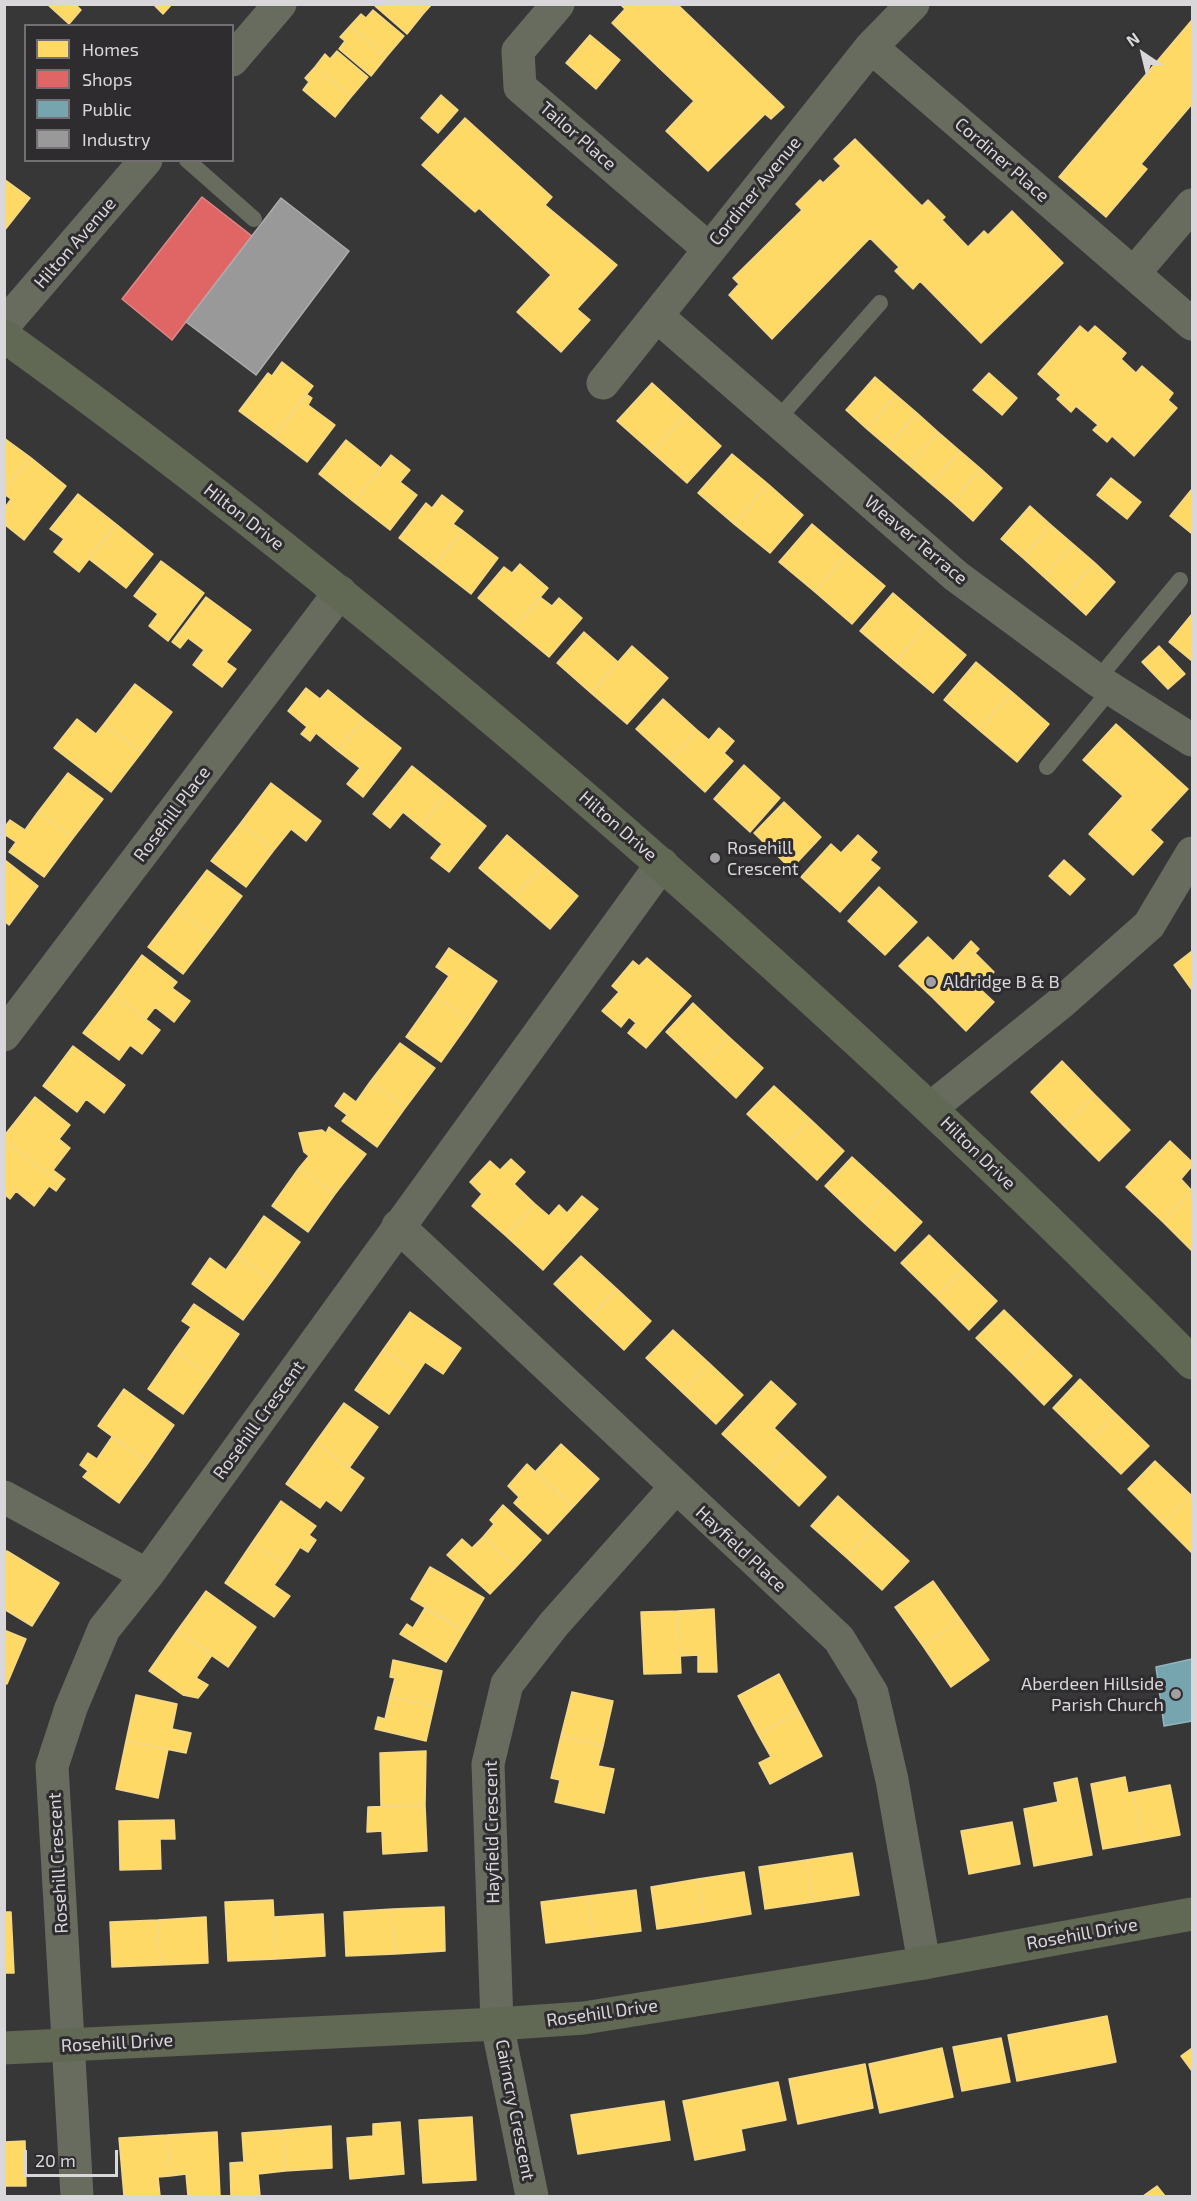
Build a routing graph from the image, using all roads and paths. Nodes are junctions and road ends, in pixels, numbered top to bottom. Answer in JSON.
{"nodes":[{"id":1,"x":280,"y":4,"type":"edge"},
{"id":2,"x":558,"y":4,"type":"edge"},
{"id":3,"x":913,"y":4,"type":"edge"},
{"id":4,"x":871,"y":47,"type":"junction"},
{"id":5,"x":234,"y":58,"type":"edge"},
{"id":6,"x":144,"y":162,"type":"edge"},
{"id":7,"x":189,"y":162,"type":"edge"},
{"id":8,"x":1192,"y":205,"type":"edge"},
{"id":9,"x":254,"y":219,"type":"dead end"},
{"id":10,"x":709,"y":249,"type":"junction"},
{"id":11,"x":1134,"y":273,"type":"junction"},
{"id":12,"x":880,"y":303,"type":"dead end"},
{"id":13,"x":657,"y":316,"type":"junction"},
{"id":14,"x":1192,"y":324,"type":"edge"},
{"id":15,"x":4,"y":325,"type":"edge"},
{"id":16,"x":4,"y":336,"type":"edge"},
{"id":17,"x":603,"y":383,"type":"dead end"},
{"id":18,"x":777,"y":420,"type":"junction"},
{"id":19,"x":1180,"y":580,"type":"dead end"},
{"id":20,"x":340,"y":592,"type":"junction"},
{"id":21,"x":1104,"y":684,"type":"junction"},
{"id":22,"x":1192,"y":740,"type":"edge"},
{"id":23,"x":1047,"y":767,"type":"dead end"},
{"id":24,"x":1192,"y":853,"type":"edge"},
{"id":25,"x":662,"y":864,"type":"junction"},
{"id":26,"x":4,"y":1035,"type":"edge"},
{"id":27,"x":932,"y":1107,"type":"junction"},
{"id":28,"x":398,"y":1227,"type":"junction"},
{"id":29,"x":1190,"y":1355,"type":"edge"},
{"id":30,"x":675,"y":1488,"type":"junction"},
{"id":31,"x":4,"y":1497,"type":"edge"},
{"id":32,"x":147,"y":1575,"type":"junction"},
{"id":33,"x":1192,"y":1914,"type":"edge"},
{"id":34,"x":924,"y":1962,"type":"junction"},
{"id":35,"x":498,"y":2024,"type":"junction"},
{"id":36,"x":69,"y":2045,"type":"junction"},
{"id":37,"x":4,"y":2048,"type":"edge"},
{"id":38,"x":77,"y":2196,"type":"edge"},
{"id":39,"x":532,"y":2196,"type":"edge"}],
"edges":[{"from":1,"to":5,"type":"street"},
{"from":2,"to":10,"type":"street","name":"Tailor Place"},
{"from":3,"to":4,"type":"street","name":"Cordiner Avenue"},
{"from":4,"to":10,"type":"street","name":"Cordiner Avenue"},
{"from":4,"to":11,"type":"street","name":"Cordiner Place"},
{"from":6,"to":15,"type":"street","name":"Hilton Avenue"},
{"from":7,"to":9,"type":"lane"},
{"from":8,"to":11,"type":"street"},
{"from":10,"to":13,"type":"street","name":"Cordiner Avenue"},
{"from":11,"to":14,"type":"street","name":"Cordiner Place"},
{"from":12,"to":18,"type":"lane"},
{"from":13,"to":17,"type":"street","name":"Cordiner Avenue"},
{"from":13,"to":18,"type":"street","name":"Weaver Terrace"},
{"from":16,"to":20,"type":"street","name":"Hilton Drive"},
{"from":18,"to":21,"type":"street","name":"Weaver Terrace"},
{"from":19,"to":21,"type":"lane"},
{"from":20,"to":25,"type":"street","name":"Hilton Drive"},
{"from":20,"to":26,"type":"street","name":"Rosehill Place"},
{"from":21,"to":22,"type":"street","name":"Weaver Terrace"},
{"from":21,"to":23,"type":"lane"},
{"from":24,"to":27,"type":"street"},
{"from":25,"to":27,"type":"street","name":"Hilton Drive"},
{"from":25,"to":28,"type":"street","name":"Rosehill Crescent"},
{"from":27,"to":29,"type":"street","name":"Hilton Drive"},
{"from":28,"to":30,"type":"street","name":"Hayfield Place"},
{"from":28,"to":32,"type":"street","name":"Rosehill Crescent"},
{"from":30,"to":34,"type":"street","name":"Hayfield Place"},
{"from":30,"to":35,"type":"street","name":"Hayfield Crescent"},
{"from":31,"to":32,"type":"street"},
{"from":32,"to":36,"type":"street","name":"Rosehill Crescent"},
{"from":33,"to":34,"type":"street","name":"Rosehill Drive"},
{"from":34,"to":35,"type":"street","name":"Rosehill Drive"},
{"from":35,"to":36,"type":"street","name":"Rosehill Drive"},
{"from":35,"to":39,"type":"street","name":"Cairncry Crescent"},
{"from":36,"to":37,"type":"street","name":"Rosehill Drive"},
{"from":36,"to":38,"type":"street","name":"Rosehill Crescent"}]}
